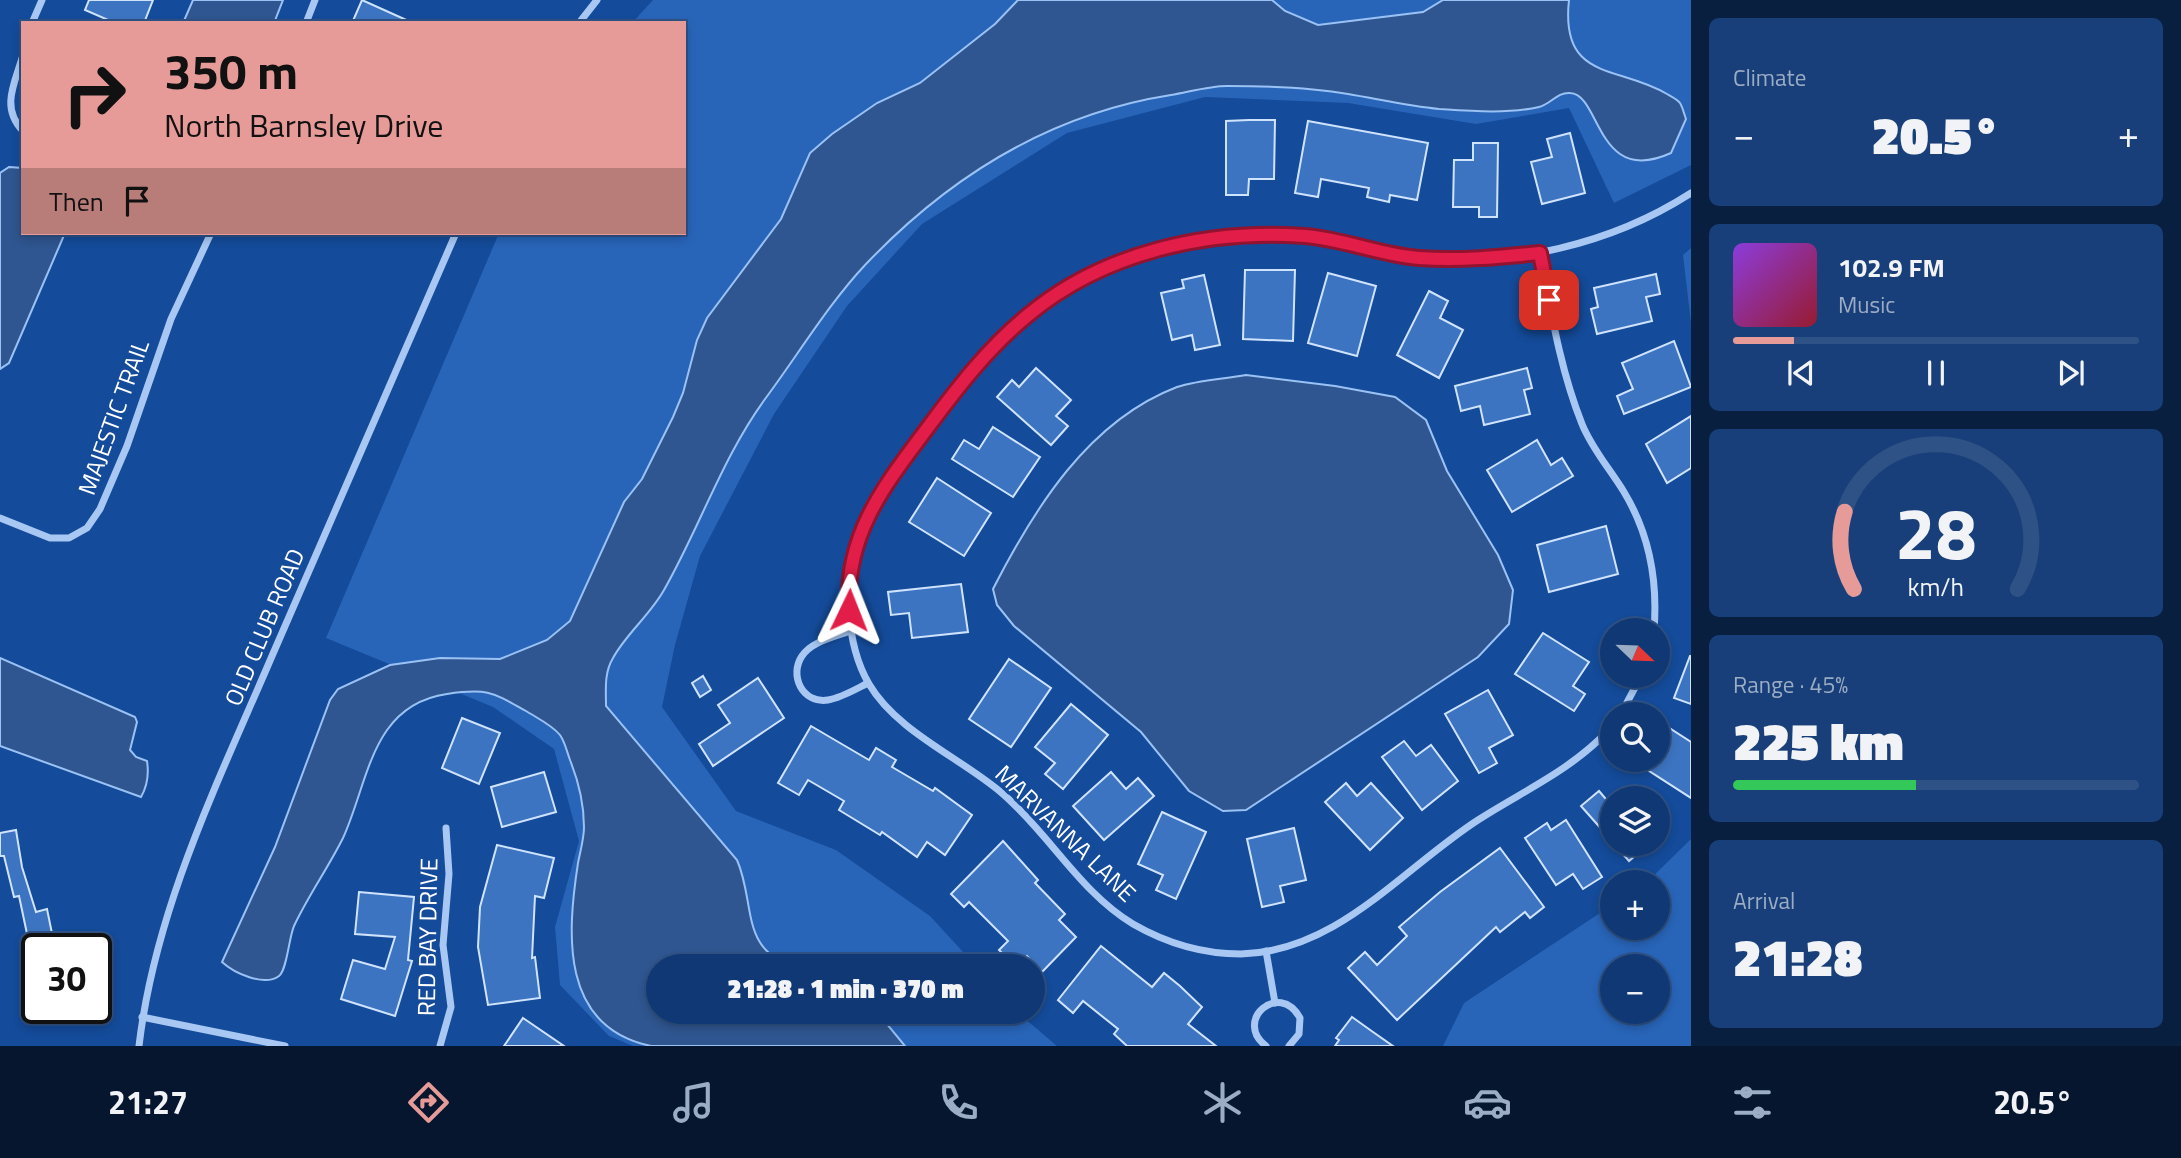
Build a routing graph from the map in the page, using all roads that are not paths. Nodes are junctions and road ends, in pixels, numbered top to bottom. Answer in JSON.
{"nodes":[{"id":1,"x":42,"y":0,"type":"edge"},
{"id":2,"x":315,"y":0,"type":"edge"},
{"id":3,"x":597,"y":0,"type":"edge"},
{"id":4,"x":33,"y":21,"type":"edge"},
{"id":5,"x":307,"y":21,"type":"edge"},
{"id":6,"x":581,"y":21,"type":"edge"},
{"id":7,"x":21,"y":60,"type":"edge"},
{"id":8,"x":21,"y":129,"type":"edge"},
{"id":9,"x":1691,"y":193,"type":"edge"},
{"id":10,"x":210,"y":235,"type":"edge"},
{"id":11,"x":455,"y":235,"type":"edge"},
{"id":12,"x":1540,"y":253,"type":"junction"},
{"id":13,"x":0,"y":517,"type":"edge"},
{"id":14,"x":1655,"y":618,"type":"edge"},
{"id":15,"x":850,"y":631,"type":"junction"},
{"id":16,"x":869,"y":684,"type":"junction"},
{"id":17,"x":1600,"y":740,"type":"edge"},
{"id":18,"x":446,"y":828,"type":"dead end"},
{"id":19,"x":1266,"y":951,"type":"junction"},
{"id":20,"x":1275,"y":1003,"type":"junction"},
{"id":21,"x":142,"y":1017,"type":"junction"},
{"id":22,"x":139,"y":1046,"type":"edge"},
{"id":23,"x":285,"y":1046,"type":"edge"},
{"id":24,"x":440,"y":1046,"type":"edge"},
{"id":25,"x":1266,"y":1046,"type":"edge"},
{"id":26,"x":1289,"y":1046,"type":"edge"}],
"edges":[{"from":1,"to":4,"type":"street"},
{"from":2,"to":5,"type":"street"},
{"from":3,"to":6,"type":"street"},
{"from":7,"to":8,"type":"street"},
{"from":9,"to":12,"type":"street","name":"MARVANNA LANE"},
{"from":10,"to":13,"type":"street","name":"MAJESTIC TRAIL"},
{"from":11,"to":21,"type":"street","name":"OLD CLUB ROAD"},
{"from":12,"to":14,"type":"street"},
{"from":12,"to":15,"type":"street","name":"MARVANNA LANE"},
{"from":15,"to":16,"type":"street","name":"MARVANNA LANE"},
{"from":15,"to":16,"type":"street"},
{"from":16,"to":19,"type":"street","name":"MARVANNA LANE"},
{"from":17,"to":19,"type":"street","name":"MARVANNA LANE"},
{"from":18,"to":24,"type":"street","name":"RED BAY DRIVE"},
{"from":19,"to":20,"type":"street"},
{"from":20,"to":25,"type":"street"},
{"from":20,"to":26,"type":"street"},
{"from":21,"to":22,"type":"street","name":"OLD CLUB ROAD"},
{"from":21,"to":23,"type":"street"}]}
